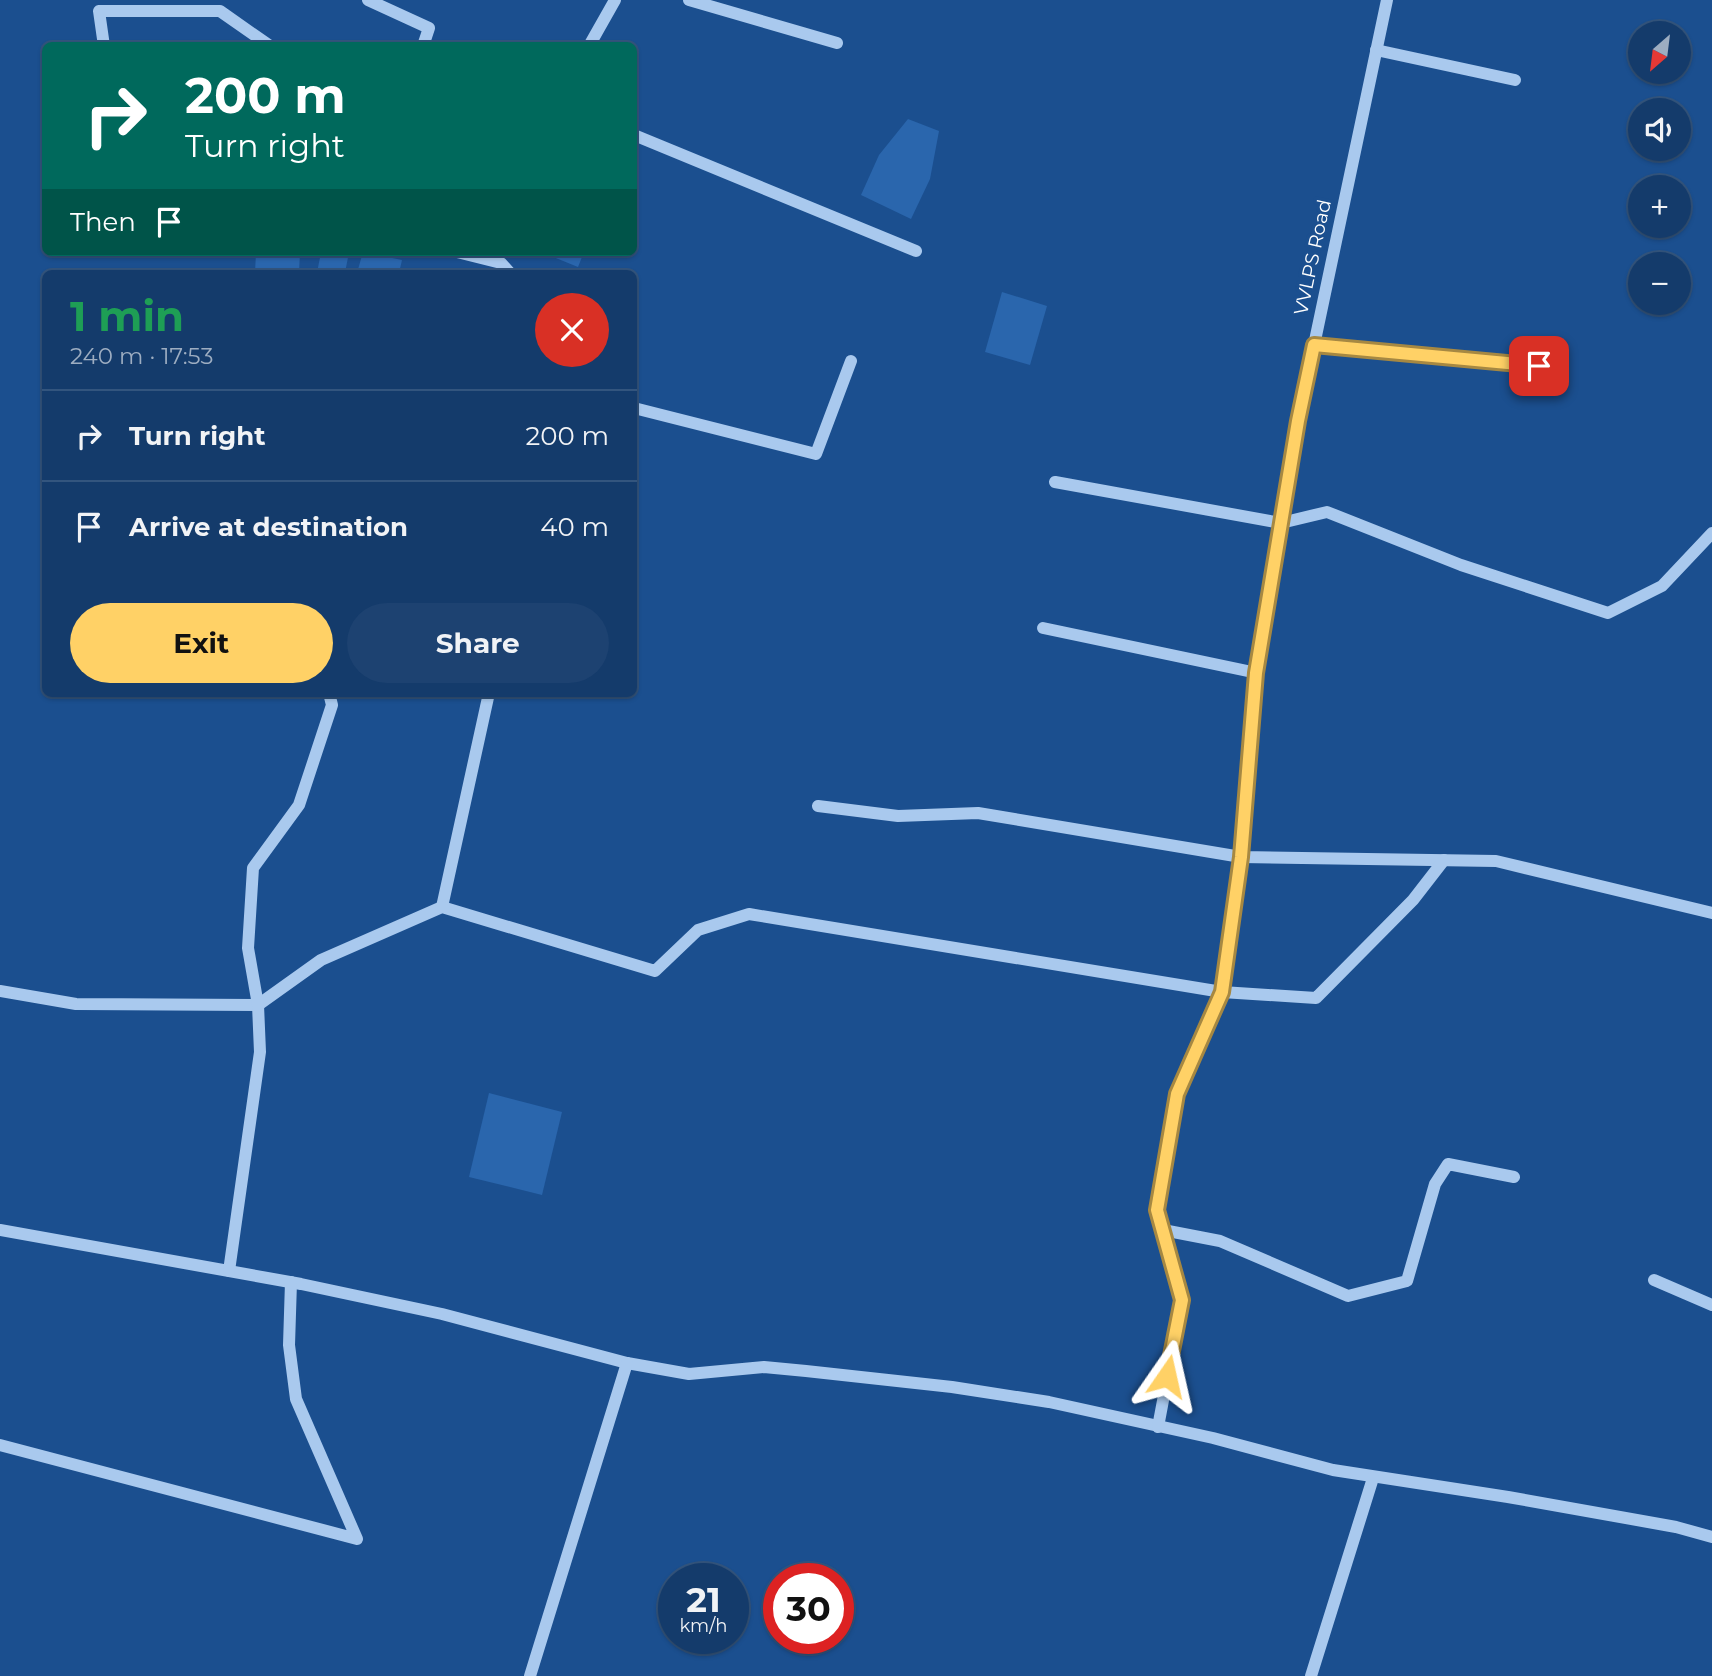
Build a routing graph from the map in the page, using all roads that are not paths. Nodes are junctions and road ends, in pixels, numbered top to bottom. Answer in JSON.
{"nodes":[{"id":1,"x":368,"y":0,"type":"edge"},
{"id":2,"x":615,"y":0,"type":"edge"},
{"id":3,"x":689,"y":0,"type":"edge"},
{"id":4,"x":1387,"y":0,"type":"edge"},
{"id":5,"x":222,"y":6,"type":"edge"},
{"id":6,"x":103,"y":42,"type":"edge"},
{"id":7,"x":265,"y":42,"type":"edge"},
{"id":8,"x":424,"y":42,"type":"edge"},
{"id":9,"x":591,"y":42,"type":"edge"},
{"id":10,"x":837,"y":43,"type":"dead end"},
{"id":11,"x":1376,"y":50,"type":"junction"},
{"id":12,"x":1515,"y":80,"type":"dead end"},
{"id":13,"x":637,"y":136,"type":"edge"},
{"id":14,"x":916,"y":251,"type":"dead end"},
{"id":15,"x":474,"y":256,"type":"edge"},
{"id":16,"x":505,"y":263,"type":"edge"},
{"id":17,"x":1314,"y":345,"type":"junction"},
{"id":18,"x":851,"y":361,"type":"dead end"},
{"id":19,"x":1539,"y":366,"type":"dead end"},
{"id":20,"x":637,"y":409,"type":"edge"},
{"id":21,"x":1055,"y":482,"type":"dead end"},
{"id":22,"x":1280,"y":523,"type":"junction"},
{"id":23,"x":1712,"y":533,"type":"edge"},
{"id":24,"x":1043,"y":628,"type":"dead end"},
{"id":25,"x":1256,"y":673,"type":"junction"},
{"id":26,"x":330,"y":697,"type":"edge"},
{"id":27,"x":488,"y":697,"type":"edge"},
{"id":28,"x":818,"y":806,"type":"dead end"},
{"id":29,"x":1241,"y":857,"type":"junction"},
{"id":30,"x":1444,"y":860,"type":"junction"},
{"id":31,"x":442,"y":907,"type":"junction"},
{"id":32,"x":1712,"y":913,"type":"edge"},
{"id":33,"x":0,"y":991,"type":"edge"},
{"id":34,"x":1222,"y":992,"type":"junction"},
{"id":35,"x":258,"y":1005,"type":"junction"},
{"id":36,"x":1514,"y":1177,"type":"dead end"},
{"id":37,"x":0,"y":1230,"type":"edge"},
{"id":38,"x":1163,"y":1230,"type":"junction"},
{"id":39,"x":229,"y":1271,"type":"junction"},
{"id":40,"x":1654,"y":1280,"type":"dead end"},
{"id":41,"x":291,"y":1282,"type":"junction"},
{"id":42,"x":1712,"y":1305,"type":"edge"},
{"id":43,"x":627,"y":1363,"type":"junction"},
{"id":44,"x":1158,"y":1427,"type":"junction"},
{"id":45,"x":0,"y":1445,"type":"edge"},
{"id":46,"x":1373,"y":1478,"type":"junction"},
{"id":47,"x":1712,"y":1537,"type":"edge"},
{"id":48,"x":530,"y":1676,"type":"edge"},
{"id":49,"x":1311,"y":1676,"type":"edge"}],
"edges":[{"from":1,"to":8,"type":"street"},
{"from":2,"to":9,"type":"street"},
{"from":3,"to":10,"type":"street"},
{"from":4,"to":11,"type":"street","name":"VVLPS Road"},
{"from":5,"to":6,"type":"street"},
{"from":5,"to":7,"type":"street"},
{"from":11,"to":12,"type":"street"},
{"from":11,"to":17,"type":"street","name":"VVLPS Road"},
{"from":13,"to":14,"type":"street"},
{"from":15,"to":16,"type":"street"},
{"from":17,"to":19,"type":"street"},
{"from":17,"to":22,"type":"street","name":"VVLPS Road"},
{"from":18,"to":20,"type":"street"},
{"from":21,"to":22,"type":"street"},
{"from":22,"to":23,"type":"street"},
{"from":22,"to":25,"type":"street","name":"VVLPS Road"},
{"from":24,"to":25,"type":"street"},
{"from":25,"to":29,"type":"street","name":"VVLPS Road"},
{"from":26,"to":35,"type":"street"},
{"from":27,"to":31,"type":"street"},
{"from":28,"to":29,"type":"street"},
{"from":29,"to":30,"type":"street"},
{"from":29,"to":34,"type":"street","name":"VVLPS Road"},
{"from":30,"to":32,"type":"street"},
{"from":30,"to":34,"type":"street"},
{"from":31,"to":34,"type":"street"},
{"from":31,"to":35,"type":"street"},
{"from":33,"to":35,"type":"street"},
{"from":34,"to":38,"type":"street","name":"VVLPS Road"},
{"from":35,"to":39,"type":"street"},
{"from":36,"to":38,"type":"street"},
{"from":37,"to":39,"type":"street"},
{"from":38,"to":44,"type":"street","name":"VVLPS Road"},
{"from":39,"to":41,"type":"street"},
{"from":40,"to":42,"type":"street"},
{"from":41,"to":43,"type":"street"},
{"from":41,"to":45,"type":"street"},
{"from":43,"to":44,"type":"street"},
{"from":43,"to":48,"type":"street"},
{"from":44,"to":46,"type":"street"},
{"from":46,"to":47,"type":"street"},
{"from":46,"to":49,"type":"street"}]}
